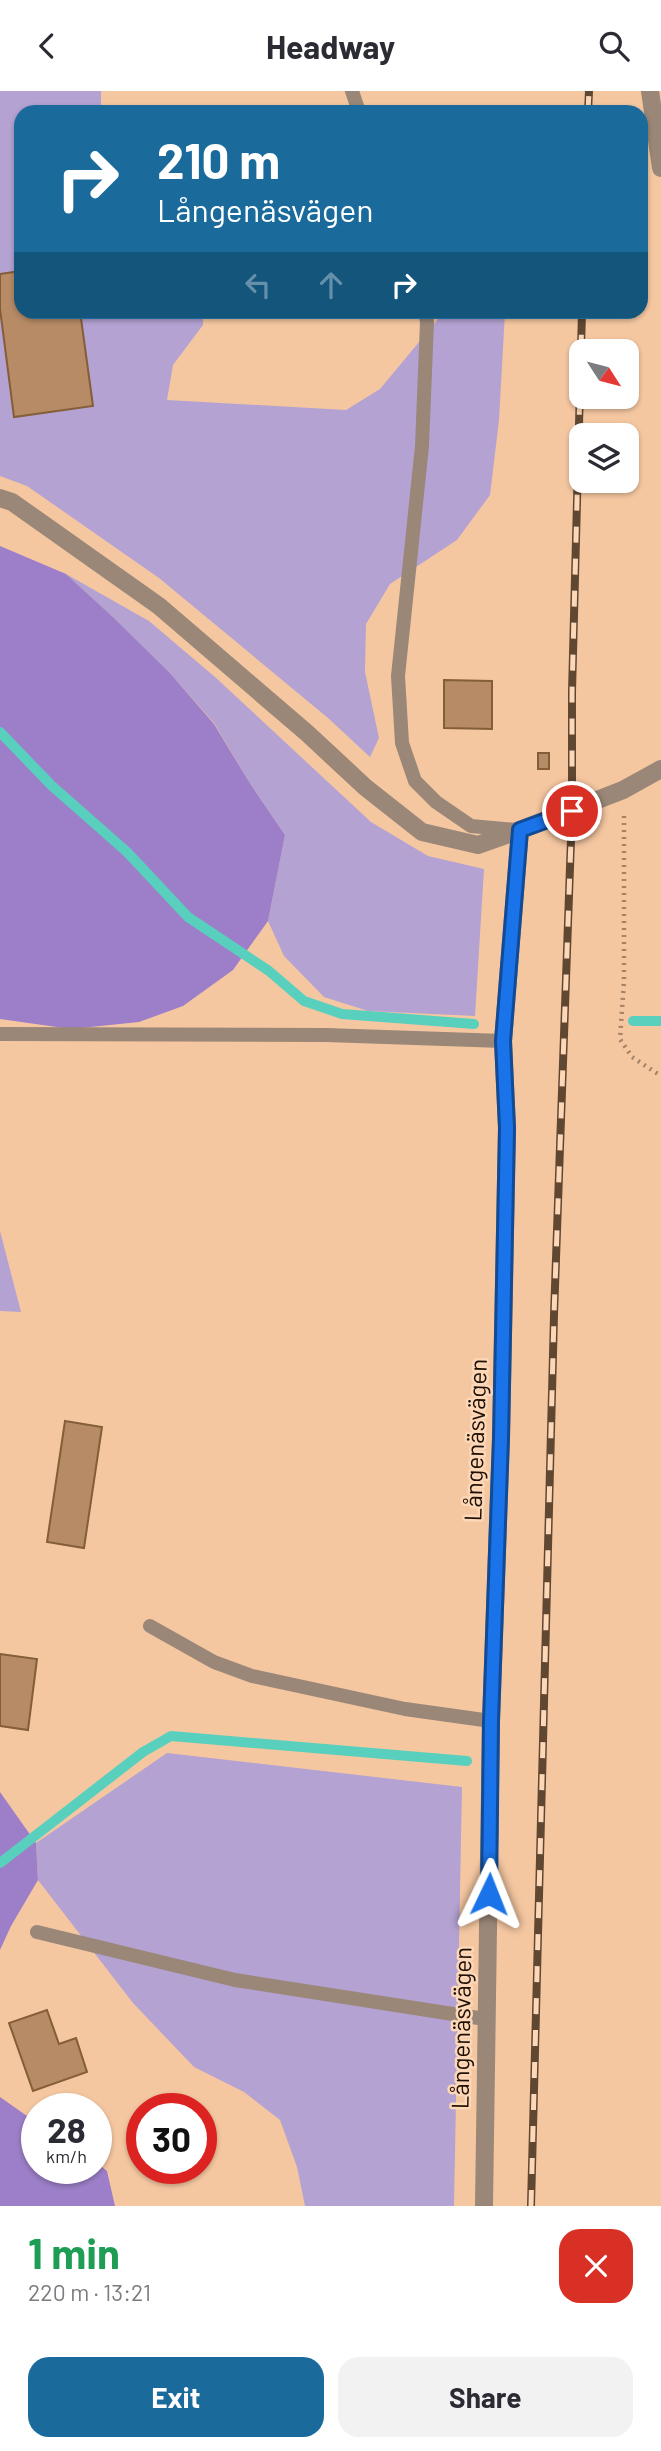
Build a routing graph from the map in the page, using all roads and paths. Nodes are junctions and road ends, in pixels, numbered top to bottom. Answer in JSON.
{"nodes":[{"id":1,"x":650,"y":91,"type":"edge"},
{"id":2,"x":661,"y":167,"type":"edge"},
{"id":3,"x":426,"y":319,"type":"edge"},
{"id":4,"x":0,"y":498,"type":"edge"},
{"id":5,"x":661,"y":769,"type":"edge"},
{"id":6,"x":623,"y":790,"type":"junction"},
{"id":7,"x":520,"y":830,"type":"junction"},
{"id":8,"x":0,"y":1034,"type":"edge"},
{"id":9,"x":503,"y":1041,"type":"junction"},
{"id":10,"x":661,"y":1076,"type":"edge"},
{"id":11,"x":150,"y":1626,"type":"dead end"},
{"id":12,"x":491,"y":1721,"type":"junction"},
{"id":13,"x":37,"y":1932,"type":"dead end"},
{"id":14,"x":485,"y":2019,"type":"junction"},
{"id":15,"x":484,"y":2206,"type":"edge"}],
"edges":[{"from":1,"to":2,"type":"street"},
{"from":3,"to":7,"type":"lane"},
{"from":4,"to":7,"type":"street"},
{"from":5,"to":6,"type":"street"},
{"from":6,"to":7,"type":"street"},
{"from":6,"to":10,"type":"path"},
{"from":7,"to":9,"type":"street","name":"Långenäsvägen"},
{"from":8,"to":9,"type":"lane"},
{"from":9,"to":12,"type":"street","name":"Långenäsvägen"},
{"from":11,"to":12,"type":"lane"},
{"from":12,"to":14,"type":"street","name":"Långenäsvägen"},
{"from":13,"to":14,"type":"lane"},
{"from":14,"to":15,"type":"street","name":"Långenäsvägen"}]}
